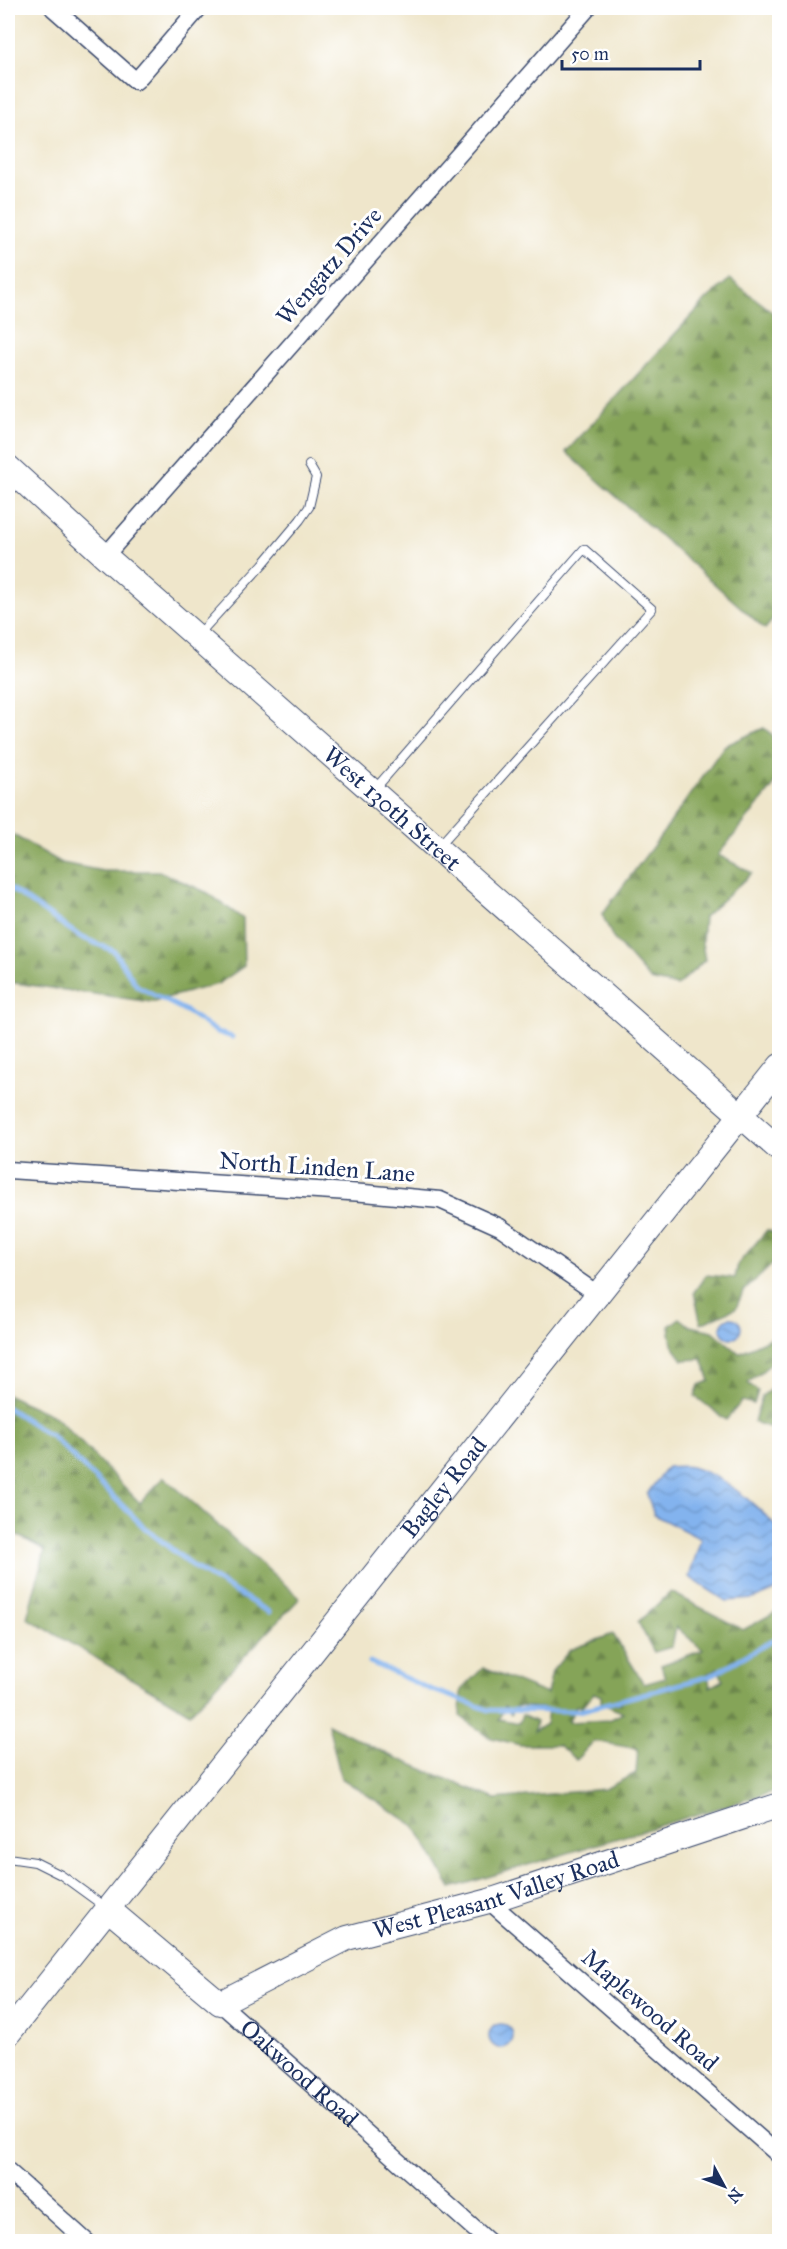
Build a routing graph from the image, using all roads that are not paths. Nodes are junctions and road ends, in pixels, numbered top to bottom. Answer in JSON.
{"nodes":[{"id":1,"x":53,"y":8,"type":"edge"},
{"id":2,"x":199,"y":8,"type":"edge"},
{"id":3,"x":588,"y":8,"type":"edge"},
{"id":4,"x":309,"y":465,"type":"dead end"},
{"id":5,"x":8,"y":467,"type":"edge"},
{"id":6,"x":105,"y":556,"type":"junction"},
{"id":7,"x":197,"y":637,"type":"junction"},
{"id":8,"x":372,"y":792,"type":"junction"},
{"id":9,"x":437,"y":849,"type":"junction"},
{"id":10,"x":780,"y":1066,"type":"edge"},
{"id":11,"x":740,"y":1116,"type":"junction"},
{"id":12,"x":780,"y":1150,"type":"edge"},
{"id":13,"x":8,"y":1170,"type":"edge"},
{"id":14,"x":596,"y":1293,"type":"junction"},
{"id":15,"x":780,"y":1804,"type":"edge"},
{"id":16,"x":8,"y":1858,"type":"edge"},
{"id":17,"x":489,"y":1901,"type":"junction"},
{"id":18,"x":108,"y":1909,"type":"junction"},
{"id":19,"x":220,"y":2003,"type":"junction"},
{"id":20,"x":8,"y":2034,"type":"edge"},
{"id":21,"x":780,"y":2156,"type":"edge"},
{"id":22,"x":8,"y":2172,"type":"edge"},
{"id":23,"x":87,"y":2241,"type":"edge"},
{"id":24,"x":489,"y":2241,"type":"edge"}],
"edges":[{"from":1,"to":2,"type":"street"},
{"from":3,"to":6,"type":"street","name":"Wengatz Drive"},
{"from":4,"to":7,"type":"lane"},
{"from":5,"to":6,"type":"main road","name":"West 130th Street"},
{"from":6,"to":7,"type":"main road","name":"West 130th Street"},
{"from":7,"to":8,"type":"main road","name":"West 130th Street"},
{"from":8,"to":9,"type":"main road","name":"West 130th Street"},
{"from":8,"to":9,"type":"lane"},
{"from":9,"to":11,"type":"main road","name":"West 130th Street"},
{"from":10,"to":11,"type":"main road","name":"Bagley Road"},
{"from":11,"to":12,"type":"main road","name":"West 130th Street"},
{"from":11,"to":14,"type":"main road","name":"Bagley Road"},
{"from":13,"to":14,"type":"street","name":"North Linden Lane"},
{"from":14,"to":18,"type":"main road","name":"Bagley Road"},
{"from":15,"to":17,"type":"main road","name":"West Pleasant Valley Road"},
{"from":16,"to":18,"type":"lane"},
{"from":17,"to":19,"type":"main road","name":"West Pleasant Valley Road"},
{"from":17,"to":21,"type":"street","name":"Maplewood Road"},
{"from":18,"to":19,"type":"main road","name":"Oakwood Road"},
{"from":18,"to":20,"type":"main road"},
{"from":19,"to":24,"type":"street","name":"Oakwood Road"},
{"from":22,"to":23,"type":"street"}]}
